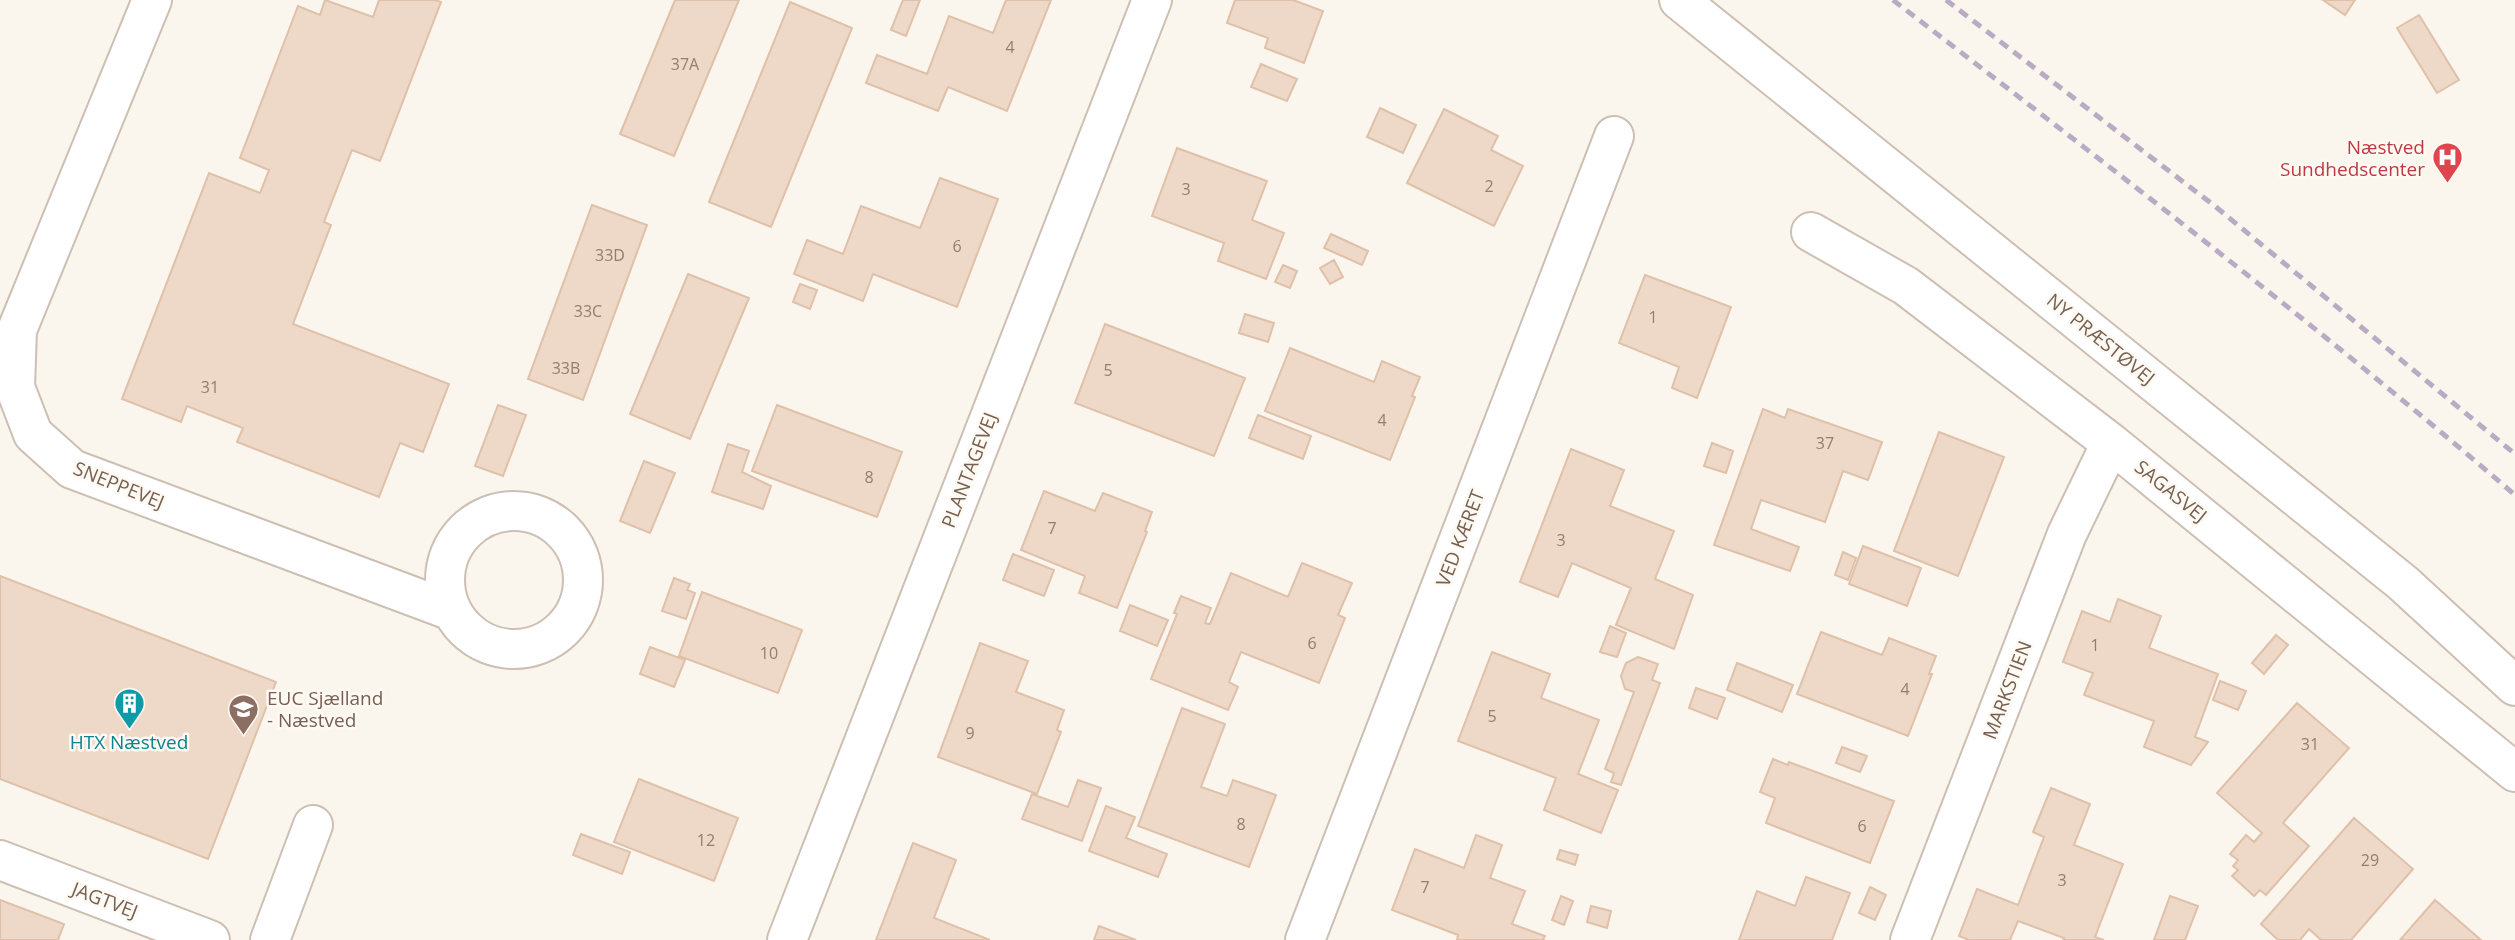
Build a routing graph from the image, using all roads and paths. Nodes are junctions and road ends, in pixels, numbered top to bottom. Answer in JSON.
{"nodes":[{"id":1,"x":152,"y":0,"type":"edge"},
{"id":2,"x":1152,"y":0,"type":"edge"},
{"id":3,"x":1679,"y":0,"type":"edge"},
{"id":4,"x":1614,"y":136,"type":"dead end"},
{"id":5,"x":1811,"y":232,"type":"dead end"},
{"id":6,"x":2111,"y":443,"type":"junction"},
{"id":7,"x":452,"y":611,"type":"dead end"},
{"id":8,"x":2515,"y":686,"type":"edge"},
{"id":9,"x":2515,"y":772,"type":"edge"},
{"id":10,"x":313,"y":825,"type":"dead end"},
{"id":11,"x":0,"y":860,"type":"edge"},
{"id":12,"x":210,"y":940,"type":"edge"},
{"id":13,"x":270,"y":940,"type":"edge"},
{"id":14,"x":787,"y":940,"type":"edge"},
{"id":15,"x":1305,"y":940,"type":"edge"},
{"id":16,"x":1910,"y":940,"type":"edge"}],
"edges":[{"from":1,"to":7,"type":"street","name":"SNEPPEVEJ"},
{"from":2,"to":14,"type":"street","name":"PLANTAGEVEJ"},
{"from":3,"to":8,"type":"street","name":"NY PRÆSTØVEJ"},
{"from":4,"to":15,"type":"street","name":"VED KÆRET"},
{"from":5,"to":6,"type":"street","name":"SAGASVEJ"},
{"from":6,"to":9,"type":"street","name":"SAGASVEJ"},
{"from":6,"to":16,"type":"street","name":"MARKSTIEN"},
{"from":10,"to":13,"type":"street"},
{"from":11,"to":12,"type":"street","name":"JAGTVEJ"}]}
